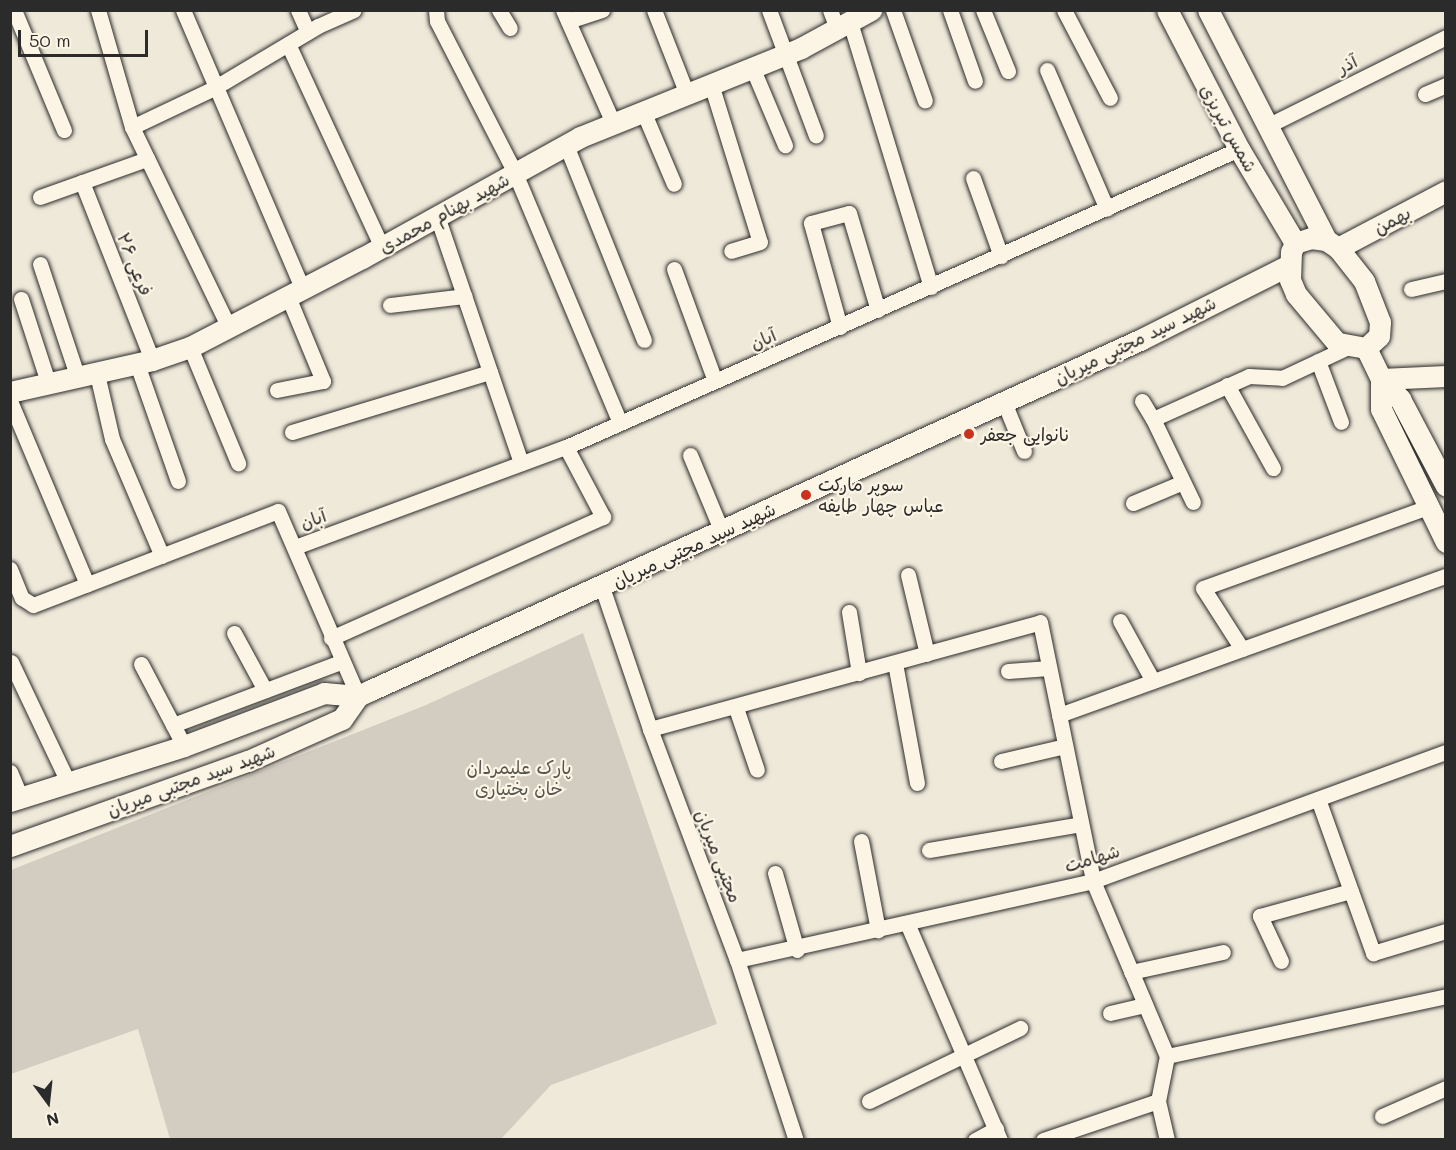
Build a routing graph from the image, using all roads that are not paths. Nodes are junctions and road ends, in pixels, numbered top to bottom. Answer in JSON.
{"nodes":[{"id":1,"x":14,"y":10,"type":"edge"},
{"id":2,"x":98,"y":10,"type":"edge"},
{"id":3,"x":183,"y":10,"type":"edge"},
{"id":4,"x":298,"y":10,"type":"edge"},
{"id":5,"x":354,"y":10,"type":"edge"},
{"id":6,"x":436,"y":10,"type":"edge"},
{"id":7,"x":499,"y":10,"type":"edge"},
{"id":8,"x":602,"y":10,"type":"edge"},
{"id":9,"x":654,"y":10,"type":"edge"},
{"id":10,"x":769,"y":10,"type":"edge"},
{"id":11,"x":871,"y":10,"type":"edge"},
{"id":12,"x":892,"y":10,"type":"edge"},
{"id":13,"x":950,"y":10,"type":"edge"},
{"id":14,"x":982,"y":10,"type":"edge"},
{"id":15,"x":1064,"y":10,"type":"edge"},
{"id":16,"x":1167,"y":10,"type":"edge"},
{"id":17,"x":1208,"y":10,"type":"edge"},
{"id":18,"x":565,"y":16,"type":"edge"},
{"id":19,"x":839,"y":20,"type":"edge"},
{"id":20,"x":510,"y":28,"type":"dead end"},
{"id":21,"x":308,"y":32,"type":"junction"},
{"id":22,"x":1446,"y":37,"type":"edge"},
{"id":23,"x":288,"y":44,"type":"junction"},
{"id":24,"x":784,"y":54,"type":"junction"},
{"id":25,"x":752,"y":67,"type":"junction"},
{"id":26,"x":1047,"y":70,"type":"dead end"},
{"id":27,"x":1008,"y":71,"type":"dead end"},
{"id":28,"x":975,"y":81,"type":"dead end"},
{"id":29,"x":711,"y":84,"type":"junction"},
{"id":30,"x":1446,"y":85,"type":"edge"},
{"id":31,"x":214,"y":88,"type":"junction"},
{"id":32,"x":687,"y":94,"type":"junction"},
{"id":33,"x":1425,"y":94,"type":"dead end"},
{"id":34,"x":1110,"y":98,"type":"dead end"},
{"id":35,"x":925,"y":101,"type":"dead end"},
{"id":36,"x":643,"y":111,"type":"junction"},
{"id":37,"x":613,"y":123,"type":"junction"},
{"id":38,"x":1267,"y":126,"type":"junction"},
{"id":39,"x":132,"y":127,"type":"junction"},
{"id":40,"x":64,"y":129,"type":"dead end"},
{"id":41,"x":816,"y":136,"type":"dead end"},
{"id":42,"x":566,"y":145,"type":"junction"},
{"id":43,"x":785,"y":145,"type":"dead end"},
{"id":44,"x":1239,"y":149,"type":"junction"},
{"id":45,"x":147,"y":159,"type":"junction"},
{"id":46,"x":515,"y":173,"type":"junction"},
{"id":47,"x":973,"y":178,"type":"dead end"},
{"id":48,"x":82,"y":182,"type":"junction"},
{"id":49,"x":674,"y":184,"type":"dead end"},
{"id":50,"x":1446,"y":191,"type":"edge"},
{"id":51,"x":40,"y":198,"type":"dead end"},
{"id":52,"x":1107,"y":209,"type":"junction"},
{"id":53,"x":437,"y":216,"type":"junction"},
{"id":54,"x":1295,"y":243,"type":"junction"},
{"id":55,"x":1332,"y":244,"type":"junction"},
{"id":56,"x":382,"y":247,"type":"junction"},
{"id":57,"x":731,"y":251,"type":"dead end"},
{"id":58,"x":1001,"y":256,"type":"junction"},
{"id":59,"x":39,"y":264,"type":"dead end"},
{"id":60,"x":1289,"y":265,"type":"junction"},
{"id":61,"x":674,"y":269,"type":"dead end"},
{"id":62,"x":1446,"y":281,"type":"edge"},
{"id":63,"x":931,"y":287,"type":"junction"},
{"id":64,"x":1411,"y":289,"type":"dead end"},
{"id":65,"x":294,"y":291,"type":"junction"},
{"id":66,"x":464,"y":296,"type":"junction"},
{"id":67,"x":21,"y":299,"type":"dead end"},
{"id":68,"x":390,"y":305,"type":"dead end"},
{"id":69,"x":878,"y":310,"type":"junction"},
{"id":70,"x":228,"y":326,"type":"junction"},
{"id":71,"x":840,"y":327,"type":"junction"},
{"id":72,"x":645,"y":340,"type":"dead end"},
{"id":73,"x":190,"y":347,"type":"junction"},
{"id":74,"x":1357,"y":348,"type":"junction"},
{"id":75,"x":1318,"y":361,"type":"junction"},
{"id":76,"x":145,"y":362,"type":"junction"},
{"id":77,"x":490,"y":372,"type":"junction"},
{"id":78,"x":87,"y":376,"type":"junction"},
{"id":79,"x":1446,"y":376,"type":"edge"},
{"id":80,"x":1381,"y":380,"type":"junction"},
{"id":81,"x":715,"y":381,"type":"junction"},
{"id":82,"x":48,"y":385,"type":"junction"},
{"id":83,"x":1227,"y":385,"type":"junction"},
{"id":84,"x":277,"y":390,"type":"dead end"},
{"id":85,"x":10,"y":392,"type":"edge"},
{"id":86,"x":10,"y":401,"type":"edge"},
{"id":87,"x":1142,"y":401,"type":"dead end"},
{"id":88,"x":1004,"y":402,"type":"junction"},
{"id":89,"x":1153,"y":418,"type":"junction"},
{"id":90,"x":1341,"y":422,"type":"dead end"},
{"id":91,"x":621,"y":423,"type":"junction"},
{"id":92,"x":292,"y":432,"type":"dead end"},
{"id":93,"x":566,"y":447,"type":"junction"},
{"id":94,"x":1024,"y":451,"type":"dead end"},
{"id":95,"x":690,"y":455,"type":"dead end"},
{"id":96,"x":238,"y":463,"type":"dead end"},
{"id":97,"x":521,"y":463,"type":"junction"},
{"id":98,"x":1274,"y":468,"type":"dead end"},
{"id":99,"x":178,"y":481,"type":"dead end"},
{"id":100,"x":1183,"y":482,"type":"junction"},
{"id":101,"x":1446,"y":486,"type":"edge"},
{"id":102,"x":1193,"y":502,"type":"dead end"},
{"id":103,"x":1133,"y":503,"type":"dead end"},
{"id":104,"x":1428,"y":507,"type":"junction"},
{"id":105,"x":722,"y":532,"type":"junction"},
{"id":106,"x":1446,"y":542,"type":"edge"},
{"id":107,"x":295,"y":547,"type":"junction"},
{"id":108,"x":162,"y":556,"type":"junction"},
{"id":109,"x":10,"y":569,"type":"edge"},
{"id":110,"x":909,"y":575,"type":"dead end"},
{"id":111,"x":1446,"y":576,"type":"edge"},
{"id":112,"x":87,"y":584,"type":"junction"},
{"id":113,"x":602,"y":587,"type":"junction"},
{"id":114,"x":849,"y":612,"type":"dead end"},
{"id":115,"x":1120,"y":621,"type":"dead end"},
{"id":116,"x":234,"y":633,"type":"dead end"},
{"id":117,"x":331,"y":638,"type":"junction"},
{"id":118,"x":1242,"y":649,"type":"junction"},
{"id":119,"x":927,"y":654,"type":"junction"},
{"id":120,"x":11,"y":662,"type":"edge"},
{"id":121,"x":340,"y":662,"type":"junction"},
{"id":122,"x":895,"y":663,"type":"junction"},
{"id":123,"x":141,"y":664,"type":"dead end"},
{"id":124,"x":1049,"y":668,"type":"junction"},
{"id":125,"x":1008,"y":671,"type":"dead end"},
{"id":126,"x":859,"y":673,"type":"junction"},
{"id":127,"x":1153,"y":681,"type":"junction"},
{"id":128,"x":265,"y":690,"type":"junction"},
{"id":129,"x":358,"y":696,"type":"junction"},
{"id":130,"x":736,"y":708,"type":"junction"},
{"id":131,"x":1059,"y":715,"type":"junction"},
{"id":132,"x":173,"y":725,"type":"junction"},
{"id":133,"x":650,"y":729,"type":"junction"},
{"id":134,"x":184,"y":746,"type":"junction"},
{"id":135,"x":1065,"y":746,"type":"junction"},
{"id":136,"x":1446,"y":752,"type":"edge"},
{"id":137,"x":1001,"y":761,"type":"dead end"},
{"id":138,"x":757,"y":770,"type":"dead end"},
{"id":139,"x":10,"y":772,"type":"edge"},
{"id":140,"x":917,"y":783,"type":"dead end"},
{"id":141,"x":69,"y":784,"type":"junction"},
{"id":142,"x":1318,"y":799,"type":"junction"},
{"id":143,"x":16,"y":800,"type":"edge"},
{"id":144,"x":1081,"y":824,"type":"junction"},
{"id":145,"x":861,"y":841,"type":"dead end"},
{"id":146,"x":10,"y":846,"type":"edge"},
{"id":147,"x":929,"y":850,"type":"dead end"},
{"id":148,"x":775,"y":873,"type":"dead end"},
{"id":149,"x":1093,"y":881,"type":"junction"},
{"id":150,"x":1351,"y":891,"type":"junction"},
{"id":151,"x":908,"y":923,"type":"junction"},
{"id":152,"x":878,"y":930,"type":"junction"},
{"id":153,"x":1446,"y":931,"type":"edge"},
{"id":154,"x":798,"y":950,"type":"junction"},
{"id":155,"x":1223,"y":952,"type":"dead end"},
{"id":156,"x":737,"y":960,"type":"junction"},
{"id":157,"x":1281,"y":962,"type":"dead end"},
{"id":158,"x":1131,"y":972,"type":"junction"},
{"id":159,"x":1446,"y":996,"type":"edge"},
{"id":160,"x":1145,"y":1005,"type":"junction"},
{"id":161,"x":1110,"y":1013,"type":"dead end"},
{"id":162,"x":1020,"y":1028,"type":"dead end"},
{"id":163,"x":964,"y":1055,"type":"junction"},
{"id":164,"x":1167,"y":1056,"type":"junction"},
{"id":165,"x":1446,"y":1088,"type":"edge"},
{"id":166,"x":869,"y":1101,"type":"dead end"},
{"id":167,"x":1158,"y":1101,"type":"junction"},
{"id":168,"x":1382,"y":1116,"type":"dead end"},
{"id":169,"x":998,"y":1135,"type":"edge"},
{"id":170,"x":796,"y":1140,"type":"edge"},
{"id":171,"x":975,"y":1140,"type":"edge"},
{"id":172,"x":1043,"y":1140,"type":"edge"},
{"id":173,"x":1167,"y":1140,"type":"edge"}],
"edges":[{"from":1,"to":40,"type":"street"},
{"from":2,"to":39,"type":"street"},
{"from":3,"to":31,"type":"street"},
{"from":4,"to":21,"type":"street"},
{"from":5,"to":21,"type":"street"},
{"from":6,"to":46,"type":"street"},
{"from":7,"to":20,"type":"street"},
{"from":8,"to":18,"type":"street"},
{"from":9,"to":32,"type":"street"},
{"from":10,"to":24,"type":"street"},
{"from":11,"to":19,"type":"street","name":"شهید بهنام محمدی"},
{"from":12,"to":35,"type":"street"},
{"from":13,"to":28,"type":"street"},
{"from":14,"to":27,"type":"street"},
{"from":15,"to":34,"type":"street"},
{"from":16,"to":44,"type":"street","name":"شمس تبریزی"},
{"from":17,"to":38,"type":"street","name":"شمس تبریزی"},
{"from":18,"to":37,"type":"street"},
{"from":19,"to":24,"type":"street","name":"شهید بهنام محمدی"},
{"from":19,"to":63,"type":"street"},
{"from":21,"to":23,"type":"street"},
{"from":22,"to":38,"type":"street","name":"آذر"},
{"from":23,"to":31,"type":"street"},
{"from":23,"to":56,"type":"street"},
{"from":24,"to":25,"type":"street","name":"شهید بهنام محمدی"},
{"from":24,"to":41,"type":"street"},
{"from":25,"to":29,"type":"street","name":"شهید بهنام محمدی"},
{"from":25,"to":43,"type":"street"},
{"from":26,"to":52,"type":"street"},
{"from":29,"to":32,"type":"street","name":"شهید بهنام محمدی"},
{"from":29,"to":57,"type":"street"},
{"from":30,"to":33,"type":"street"},
{"from":31,"to":39,"type":"street"},
{"from":31,"to":65,"type":"street"},
{"from":32,"to":36,"type":"street","name":"شهید بهنام محمدی"},
{"from":36,"to":37,"type":"street","name":"شهید بهنام محمدی"},
{"from":36,"to":49,"type":"street"},
{"from":37,"to":42,"type":"street","name":"شهید بهنام محمدی"},
{"from":38,"to":55,"type":"street","name":"شمس تبریزی"},
{"from":39,"to":45,"type":"street"},
{"from":42,"to":46,"type":"street","name":"شهید بهنام محمدی"},
{"from":42,"to":72,"type":"street"},
{"from":44,"to":52,"type":"street","name":"آبان"},
{"from":44,"to":54,"type":"street","name":"شمس تبریزی"},
{"from":45,"to":48,"type":"street"},
{"from":45,"to":70,"type":"street"},
{"from":46,"to":53,"type":"street","name":"شهید بهنام محمدی"},
{"from":46,"to":91,"type":"street"},
{"from":47,"to":58,"type":"street"},
{"from":48,"to":51,"type":"street"},
{"from":48,"to":76,"type":"street","name":"فرعی ۲۶"},
{"from":50,"to":55,"type":"street","name":"بهمن"},
{"from":52,"to":58,"type":"street","name":"آبان"},
{"from":53,"to":56,"type":"street","name":"شهید بهنام محمدی"},
{"from":53,"to":66,"type":"street"},
{"from":54,"to":55,"type":"street"},
{"from":54,"to":60,"type":"street"},
{"from":55,"to":74,"type":"street","name":"شمس تبریزی"},
{"from":56,"to":65,"type":"street","name":"شهید بهنام محمدی"},
{"from":58,"to":63,"type":"street","name":"آبان"},
{"from":59,"to":78,"type":"street"},
{"from":60,"to":74,"type":"street"},
{"from":60,"to":88,"type":"street","name":"شهید سید مجتبی میریان"},
{"from":61,"to":81,"type":"street"},
{"from":62,"to":64,"type":"street"},
{"from":63,"to":69,"type":"street","name":"آبان"},
{"from":65,"to":70,"type":"street","name":"شهید بهنام محمدی"},
{"from":65,"to":84,"type":"street"},
{"from":66,"to":68,"type":"street"},
{"from":66,"to":77,"type":"street"},
{"from":67,"to":82,"type":"street"},
{"from":69,"to":71,"type":"street","name":"آبان"},
{"from":69,"to":71,"type":"street"},
{"from":70,"to":73,"type":"street","name":"شهید بهنام محمدی"},
{"from":71,"to":81,"type":"street","name":"آبان"},
{"from":73,"to":76,"type":"street","name":"شهید بهنام محمدی"},
{"from":73,"to":96,"type":"street"},
{"from":74,"to":75,"type":"street"},
{"from":74,"to":80,"type":"street"},
{"from":75,"to":83,"type":"street"},
{"from":75,"to":90,"type":"street"},
{"from":76,"to":78,"type":"street","name":"شهید بهنام محمدی"},
{"from":76,"to":99,"type":"street","name":"فرعی ۲۶"},
{"from":77,"to":92,"type":"street"},
{"from":77,"to":97,"type":"street"},
{"from":78,"to":82,"type":"street","name":"شهید بهنام محمدی"},
{"from":78,"to":108,"type":"street"},
{"from":79,"to":80,"type":"street"},
{"from":80,"to":101,"type":"street"},
{"from":80,"to":104,"type":"street"},
{"from":81,"to":91,"type":"street","name":"آبان"},
{"from":82,"to":85,"type":"street","name":"شهید بهنام محمدی"},
{"from":83,"to":89,"type":"street"},
{"from":83,"to":98,"type":"street"},
{"from":86,"to":112,"type":"street"},
{"from":87,"to":89,"type":"street"},
{"from":88,"to":94,"type":"street"},
{"from":88,"to":105,"type":"street","name":"شهید سید مجتبی میریان"},
{"from":89,"to":100,"type":"street"},
{"from":91,"to":93,"type":"street","name":"آبان"},
{"from":93,"to":97,"type":"street","name":"آبان"},
{"from":93,"to":117,"type":"street"},
{"from":95,"to":105,"type":"street"},
{"from":97,"to":107,"type":"street","name":"آبان"},
{"from":100,"to":102,"type":"street"},
{"from":100,"to":103,"type":"street"},
{"from":104,"to":106,"type":"street"},
{"from":104,"to":118,"type":"street"},
{"from":105,"to":113,"type":"street","name":"شهید سید مجتبی میریان"},
{"from":107,"to":108,"type":"street"},
{"from":107,"to":117,"type":"street"},
{"from":108,"to":112,"type":"street"},
{"from":109,"to":112,"type":"street"},
{"from":110,"to":119,"type":"street"},
{"from":111,"to":118,"type":"street"},
{"from":113,"to":129,"type":"street","name":"شهید سید مجتبی میریان"},
{"from":113,"to":133,"type":"street","name":"مجتبی میریان"},
{"from":114,"to":126,"type":"street"},
{"from":115,"to":127,"type":"street"},
{"from":116,"to":128,"type":"street"},
{"from":117,"to":121,"type":"street"},
{"from":118,"to":127,"type":"street"},
{"from":119,"to":122,"type":"street"},
{"from":119,"to":124,"type":"street"},
{"from":120,"to":141,"type":"street"},
{"from":121,"to":128,"type":"street"},
{"from":121,"to":129,"type":"street"},
{"from":122,"to":126,"type":"street"},
{"from":122,"to":140,"type":"street"},
{"from":123,"to":132,"type":"street"},
{"from":124,"to":125,"type":"street"},
{"from":124,"to":131,"type":"street"},
{"from":126,"to":130,"type":"street"},
{"from":127,"to":131,"type":"street"},
{"from":128,"to":132,"type":"street"},
{"from":129,"to":134,"type":"street","name":"شهید سید مجتبی میریان"},
{"from":129,"to":146,"type":"street","name":"شهید سید مجتبی میریان"},
{"from":130,"to":133,"type":"street"},
{"from":130,"to":138,"type":"street"},
{"from":131,"to":135,"type":"street"},
{"from":132,"to":134,"type":"street"},
{"from":133,"to":156,"type":"street","name":"مجتبی میریان"},
{"from":134,"to":141,"type":"street","name":"شهید سید مجتبی میریان"},
{"from":135,"to":137,"type":"street"},
{"from":135,"to":144,"type":"street"},
{"from":136,"to":142,"type":"street","name":"شهامت"},
{"from":139,"to":143,"type":"street"},
{"from":141,"to":143,"type":"street","name":"شهید سید مجتبی میریان"},
{"from":142,"to":149,"type":"street","name":"شهامت"},
{"from":142,"to":150,"type":"street"},
{"from":144,"to":147,"type":"street"},
{"from":144,"to":149,"type":"street"},
{"from":145,"to":152,"type":"street"},
{"from":148,"to":154,"type":"street"},
{"from":149,"to":151,"type":"street","name":"شهامت"},
{"from":149,"to":158,"type":"street"},
{"from":150,"to":153,"type":"street"},
{"from":150,"to":157,"type":"street"},
{"from":151,"to":152,"type":"street","name":"شهامت"},
{"from":151,"to":163,"type":"street"},
{"from":152,"to":154,"type":"street","name":"شهامت"},
{"from":154,"to":156,"type":"street","name":"شهامت"},
{"from":155,"to":158,"type":"street"},
{"from":156,"to":170,"type":"street","name":"مجتبی میریان"},
{"from":158,"to":160,"type":"street"},
{"from":159,"to":164,"type":"street"},
{"from":160,"to":161,"type":"street"},
{"from":160,"to":164,"type":"street"},
{"from":162,"to":163,"type":"street"},
{"from":163,"to":166,"type":"street"},
{"from":163,"to":169,"type":"street"},
{"from":164,"to":167,"type":"street"},
{"from":165,"to":168,"type":"street"},
{"from":167,"to":172,"type":"street"},
{"from":167,"to":173,"type":"street"},
{"from":169,"to":171,"type":"street"}]}
